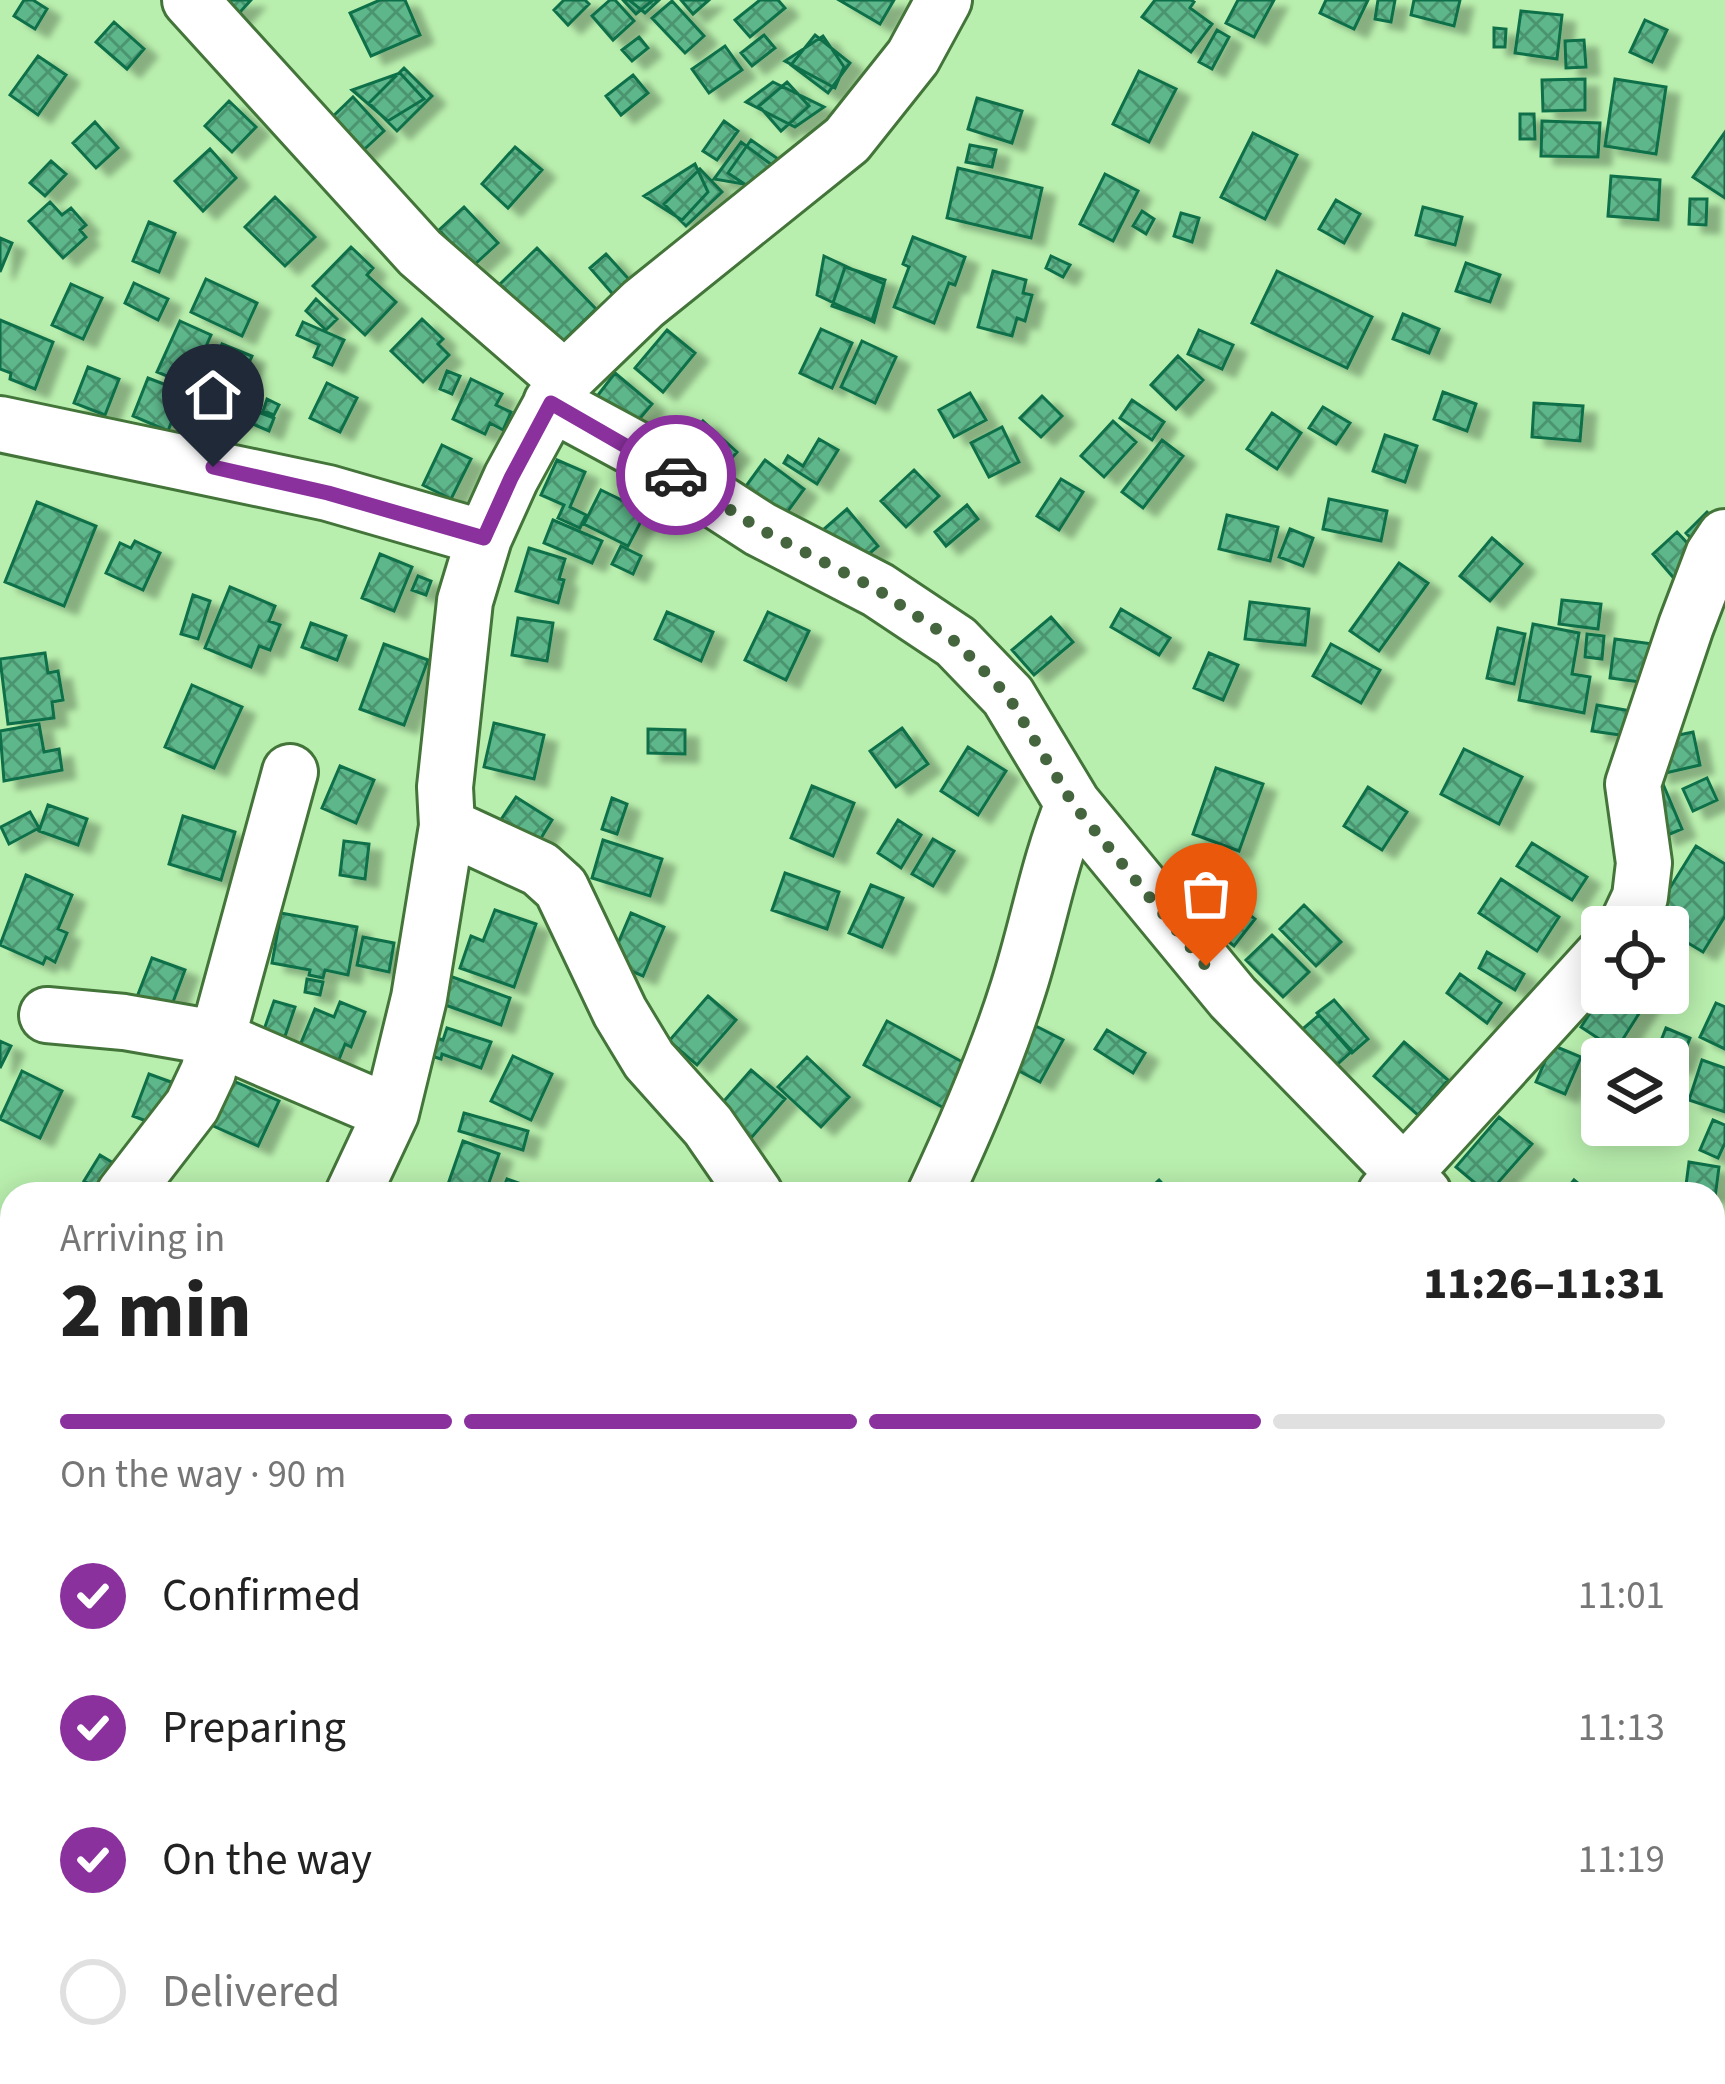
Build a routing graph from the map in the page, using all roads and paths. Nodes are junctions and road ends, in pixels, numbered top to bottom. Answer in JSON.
{"nodes":[{"id":1,"x":190,"y":0,"type":"edge"},
{"id":2,"x":944,"y":0,"type":"edge"},
{"id":3,"x":558,"y":391,"type":"junction"},
{"id":4,"x":0,"y":424,"type":"edge"},
{"id":5,"x":1725,"y":537,"type":"edge"},
{"id":6,"x":484,"y":538,"type":"junction"},
{"id":7,"x":290,"y":772,"type":"dead end"},
{"id":8,"x":1073,"y":804,"type":"junction"},
{"id":9,"x":447,"y":826,"type":"junction"},
{"id":10,"x":1636,"y":906,"type":"edge"},
{"id":11,"x":1581,"y":981,"type":"edge"},
{"id":12,"x":47,"y":1015,"type":"dead end"},
{"id":13,"x":216,"y":1038,"type":"junction"},
{"id":14,"x":391,"y":1113,"type":"junction"},
{"id":15,"x":133,"y":1182,"type":"edge"},
{"id":16,"x":359,"y":1182,"type":"edge"},
{"id":17,"x":747,"y":1182,"type":"edge"},
{"id":18,"x":941,"y":1182,"type":"edge"},
{"id":19,"x":1400,"y":1182,"type":"edge"},
{"id":20,"x":1409,"y":1182,"type":"edge"}],
"edges":[{"from":1,"to":3,"type":"street"},
{"from":2,"to":3,"type":"street"},
{"from":3,"to":6,"type":"street"},
{"from":3,"to":8,"type":"street"},
{"from":4,"to":6,"type":"street"},
{"from":5,"to":10,"type":"street"},
{"from":6,"to":9,"type":"street"},
{"from":7,"to":13,"type":"street"},
{"from":8,"to":18,"type":"street"},
{"from":8,"to":19,"type":"street"},
{"from":9,"to":14,"type":"street"},
{"from":9,"to":17,"type":"street"},
{"from":11,"to":20,"type":"street"},
{"from":12,"to":13,"type":"street"},
{"from":13,"to":14,"type":"street"},
{"from":13,"to":15,"type":"street"},
{"from":14,"to":16,"type":"street"}]}
